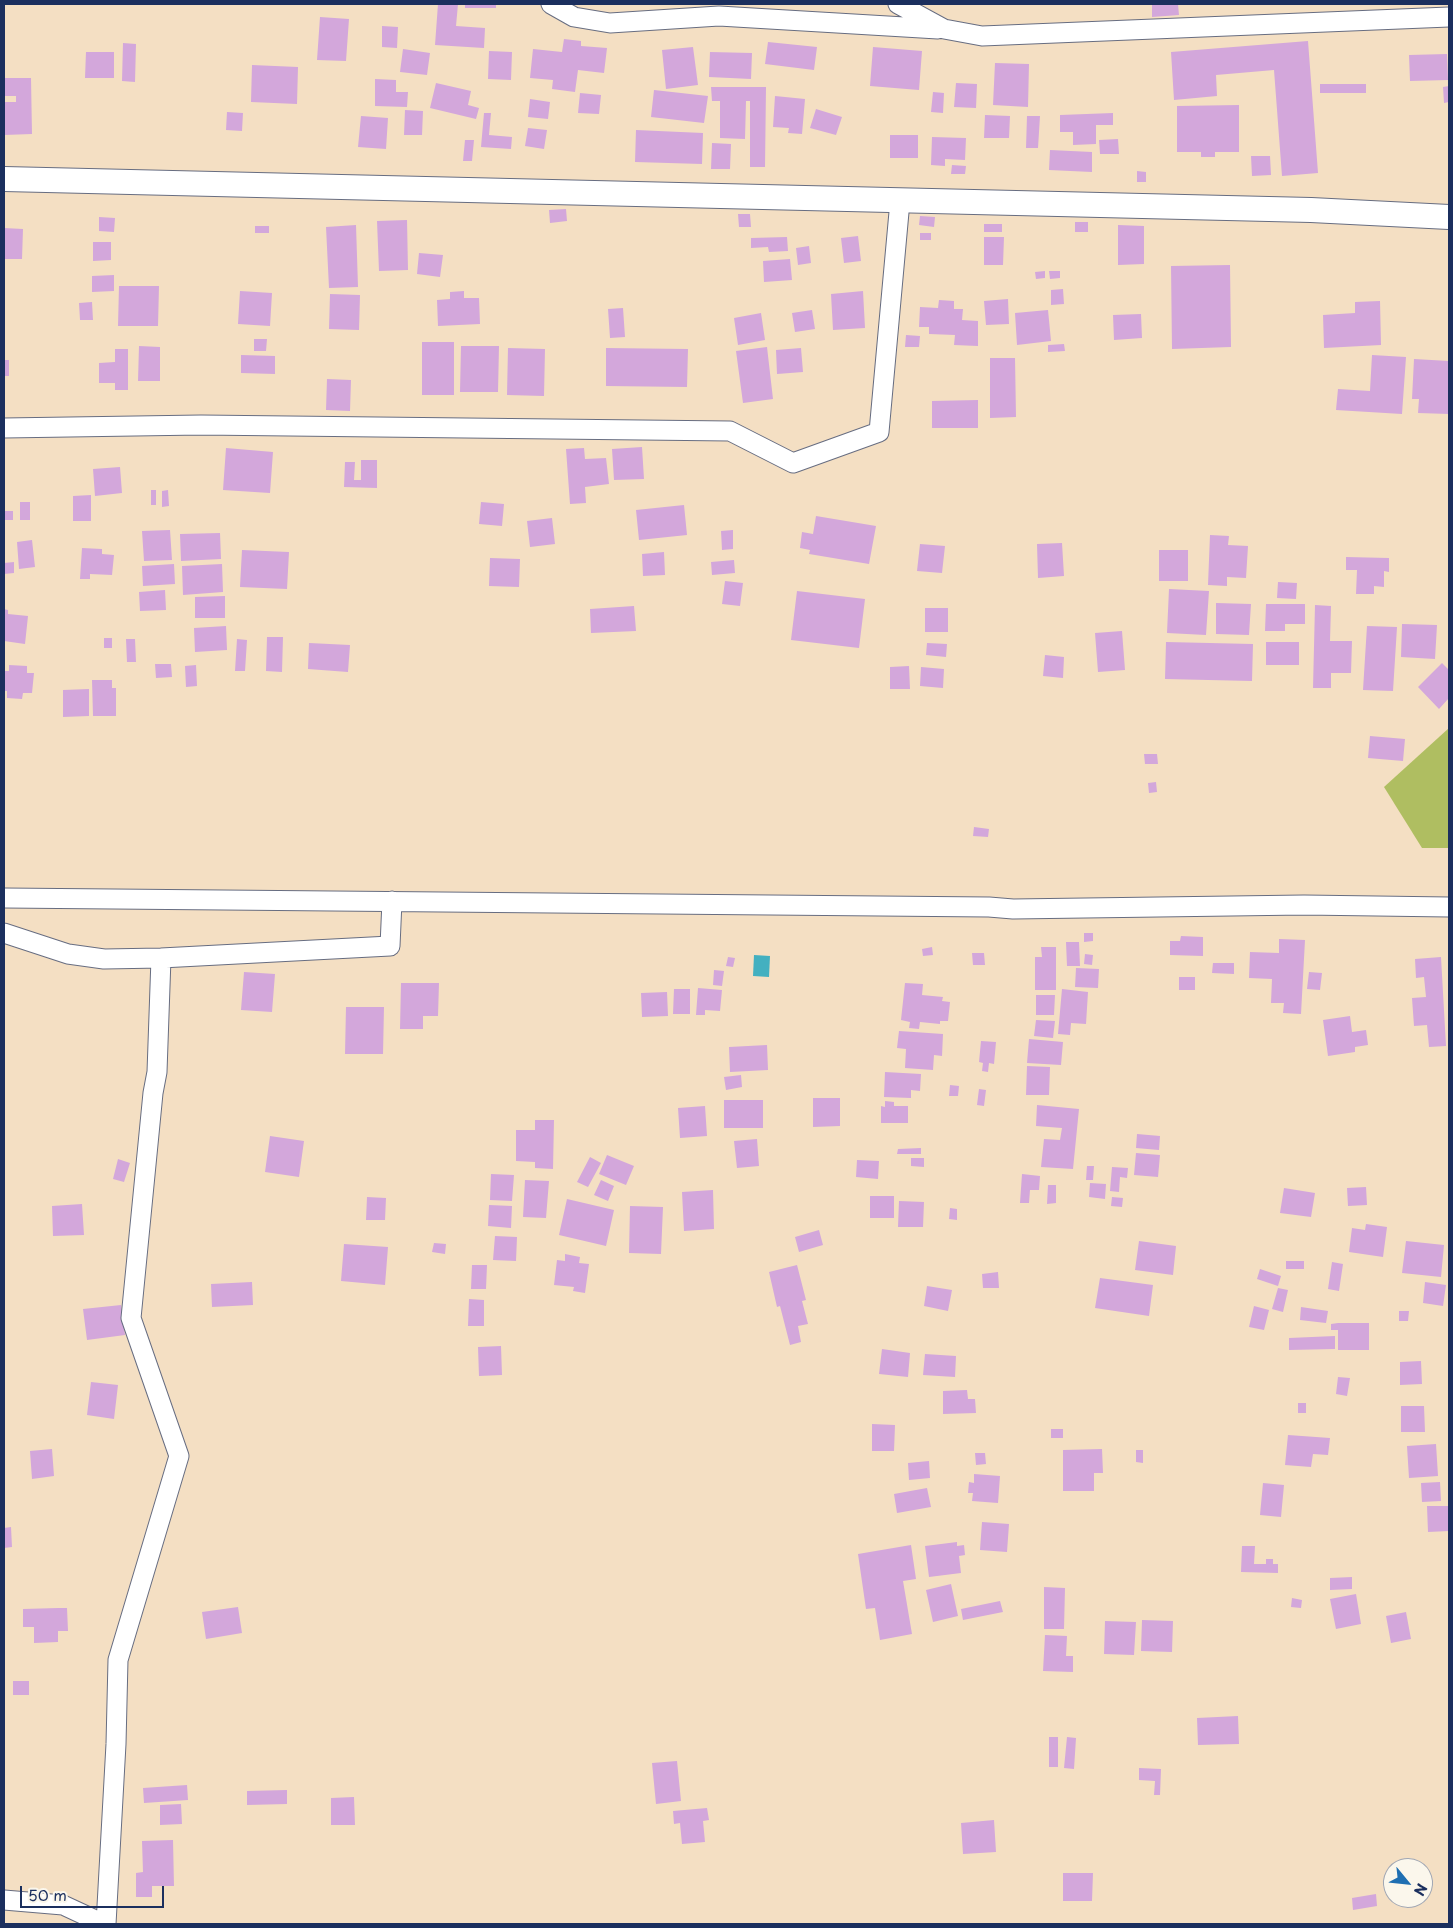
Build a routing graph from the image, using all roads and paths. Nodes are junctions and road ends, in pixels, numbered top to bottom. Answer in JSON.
{"nodes":[{"id":1,"x":551,"y":4,"type":"edge"},
{"id":2,"x":898,"y":4,"type":"edge"},
{"id":3,"x":1449,"y":17,"type":"edge"},
{"id":4,"x":944,"y":29,"type":"junction"},
{"id":5,"x":4,"y":179,"type":"edge"},
{"id":6,"x":900,"y":201,"type":"junction"},
{"id":7,"x":1449,"y":217,"type":"edge"},
{"id":8,"x":4,"y":428,"type":"edge"},
{"id":9,"x":4,"y":898,"type":"edge"},
{"id":10,"x":392,"y":901,"type":"junction"},
{"id":11,"x":1449,"y":907,"type":"edge"},
{"id":12,"x":4,"y":933,"type":"edge"},
{"id":13,"x":161,"y":958,"type":"junction"},
{"id":14,"x":4,"y":1900,"type":"edge"},
{"id":15,"x":105,"y":1924,"type":"edge"}],
"edges":[{"from":1,"to":4,"type":"street"},
{"from":2,"to":4,"type":"street"},
{"from":3,"to":4,"type":"street"},
{"from":5,"to":6,"type":"street"},
{"from":6,"to":7,"type":"street"},
{"from":6,"to":8,"type":"street"},
{"from":9,"to":10,"type":"street"},
{"from":10,"to":11,"type":"street"},
{"from":10,"to":13,"type":"street"},
{"from":12,"to":13,"type":"street"},
{"from":13,"to":15,"type":"street"},
{"from":14,"to":15,"type":"street"}]}
